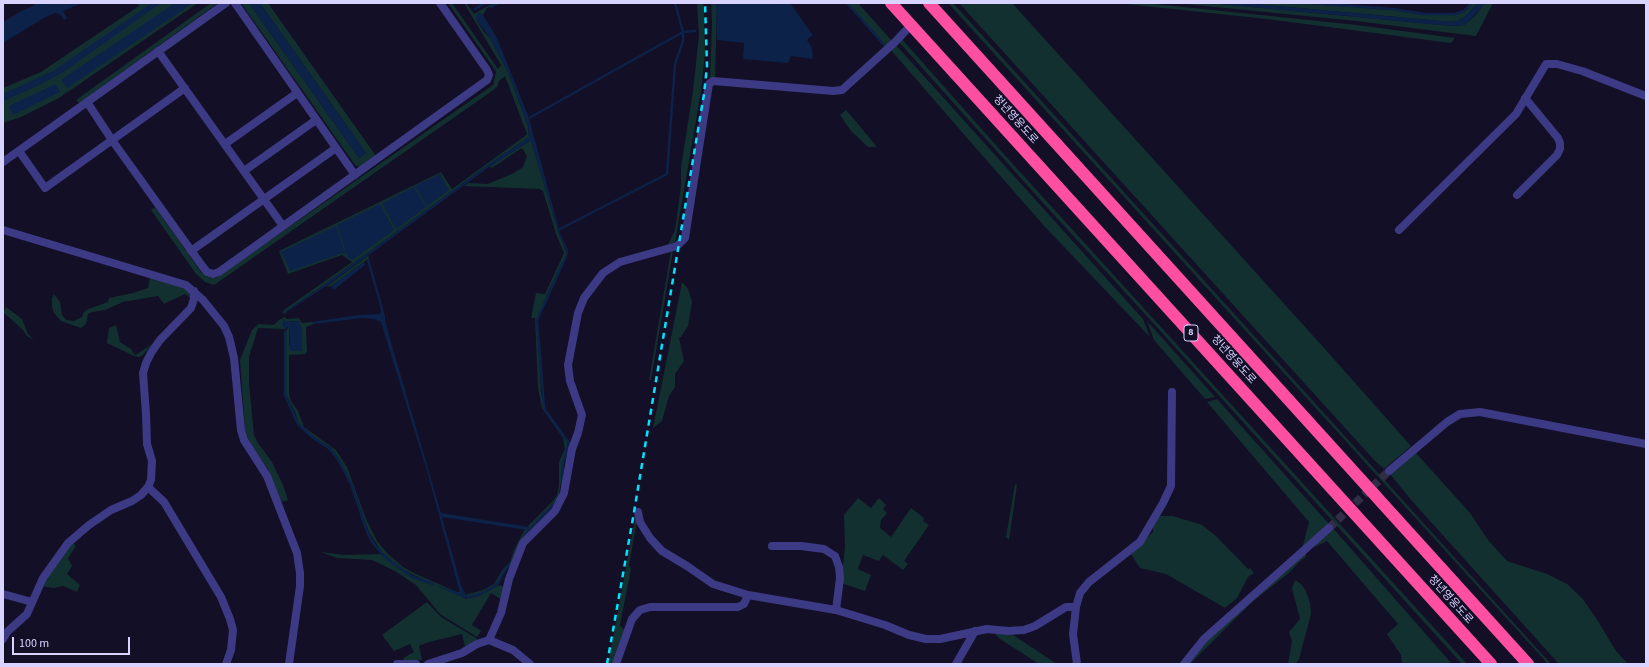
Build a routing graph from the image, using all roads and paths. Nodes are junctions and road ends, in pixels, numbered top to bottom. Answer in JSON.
{"nodes":[{"id":1,"x":226,"y":3,"type":"edge"},
{"id":2,"x":234,"y":3,"type":"edge"},
{"id":3,"x":440,"y":3,"type":"edge"},
{"id":4,"x":891,"y":3,"type":"edge"},
{"id":5,"x":929,"y":3,"type":"edge"},
{"id":6,"x":911,"y":25,"type":"junction"},
{"id":7,"x":158,"y":52,"type":"junction"},
{"id":8,"x":185,"y":88,"type":"junction"},
{"id":9,"x":297,"y":93,"type":"junction"},
{"id":10,"x":1646,"y":96,"type":"edge"},
{"id":11,"x":1525,"y":98,"type":"junction"},
{"id":12,"x":87,"y":102,"type":"junction"},
{"id":13,"x":316,"y":120,"type":"junction"},
{"id":14,"x":112,"y":140,"type":"junction"},
{"id":15,"x":225,"y":144,"type":"junction"},
{"id":16,"x":336,"y":148,"type":"junction"},
{"id":17,"x":19,"y":151,"type":"junction"},
{"id":18,"x":3,"y":162,"type":"edge"},
{"id":19,"x":244,"y":171,"type":"junction"},
{"id":20,"x":355,"y":175,"type":"junction"},
{"id":21,"x":1517,"y":196,"type":"dead end"},
{"id":22,"x":264,"y":199,"type":"junction"},
{"id":23,"x":283,"y":226,"type":"junction"},
{"id":24,"x":3,"y":230,"type":"edge"},
{"id":25,"x":1399,"y":230,"type":"dead end"},
{"id":26,"x":191,"y":251,"type":"junction"},
{"id":27,"x":194,"y":291,"type":"junction"},
{"id":28,"x":1172,"y":392,"type":"dead end"},
{"id":29,"x":1646,"y":444,"type":"edge"},
{"id":30,"x":1389,"y":471,"type":"tunnel mouth"},
{"id":31,"x":148,"y":487,"type":"junction"},
{"id":32,"x":638,"y":512,"type":"dead end"},
{"id":33,"x":1329,"y":528,"type":"tunnel mouth"},
{"id":34,"x":772,"y":546,"type":"dead end"},
{"id":35,"x":3,"y":594,"type":"edge"},
{"id":36,"x":748,"y":595,"type":"junction"},
{"id":37,"x":32,"y":602,"type":"junction"},
{"id":38,"x":1076,"y":607,"type":"junction"},
{"id":39,"x":836,"y":610,"type":"junction"},
{"id":40,"x":975,"y":631,"type":"junction"},
{"id":41,"x":3,"y":639,"type":"edge"},
{"id":42,"x":489,"y":640,"type":"junction"},
{"id":43,"x":226,"y":664,"type":"edge"},
{"id":44,"x":289,"y":664,"type":"edge"},
{"id":45,"x":397,"y":664,"type":"edge"},
{"id":46,"x":416,"y":664,"type":"edge"},
{"id":47,"x":428,"y":664,"type":"edge"},
{"id":48,"x":530,"y":664,"type":"edge"},
{"id":49,"x":616,"y":664,"type":"edge"},
{"id":50,"x":956,"y":664,"type":"edge"},
{"id":51,"x":1077,"y":664,"type":"edge"},
{"id":52,"x":1184,"y":664,"type":"edge"},
{"id":53,"x":1491,"y":664,"type":"edge"},
{"id":54,"x":1528,"y":664,"type":"edge"}],
"edges":[{"from":1,"to":7,"type":"street"},
{"from":2,"to":9,"type":"street"},
{"from":3,"to":20,"type":"street"},
{"from":4,"to":6,"type":"highway","name":"청년영웅도로","number":"8"},
{"from":5,"to":54,"type":"highway","name":"청년영웅도로"},
{"from":6,"to":42,"type":"street"},
{"from":6,"to":53,"type":"highway","name":"청년영웅도로","number":"8"},
{"from":7,"to":8,"type":"street"},
{"from":7,"to":12,"type":"street"},
{"from":8,"to":14,"type":"street"},
{"from":8,"to":15,"type":"street"},
{"from":9,"to":13,"type":"street"},
{"from":9,"to":15,"type":"street"},
{"from":10,"to":11,"type":"street"},
{"from":11,"to":21,"type":"street"},
{"from":11,"to":25,"type":"street"},
{"from":12,"to":14,"type":"street"},
{"from":12,"to":17,"type":"street"},
{"from":13,"to":16,"type":"street"},
{"from":13,"to":19,"type":"street"},
{"from":14,"to":17,"type":"street"},
{"from":14,"to":26,"type":"street"},
{"from":15,"to":19,"type":"street"},
{"from":16,"to":20,"type":"street"},
{"from":16,"to":22,"type":"street"},
{"from":17,"to":18,"type":"street"},
{"from":19,"to":22,"type":"street"},
{"from":20,"to":23,"type":"street"},
{"from":22,"to":23,"type":"street"},
{"from":22,"to":26,"type":"street"},
{"from":23,"to":26,"type":"street"},
{"from":24,"to":27,"type":"street"},
{"from":27,"to":31,"type":"street"},
{"from":27,"to":44,"type":"street"},
{"from":28,"to":38,"type":"street"},
{"from":29,"to":30,"type":"street"},
{"from":31,"to":37,"type":"street"},
{"from":31,"to":43,"type":"street"},
{"from":32,"to":36,"type":"street"},
{"from":33,"to":52,"type":"street"},
{"from":34,"to":39,"type":"street"},
{"from":35,"to":37,"type":"street"},
{"from":36,"to":39,"type":"street"},
{"from":36,"to":49,"type":"street"},
{"from":37,"to":41,"type":"street"},
{"from":38,"to":40,"type":"street"},
{"from":38,"to":51,"type":"street"},
{"from":39,"to":40,"type":"street"},
{"from":40,"to":50,"type":"street"},
{"from":42,"to":47,"type":"street"},
{"from":42,"to":48,"type":"street"},
{"from":45,"to":46,"type":"street"}]}
